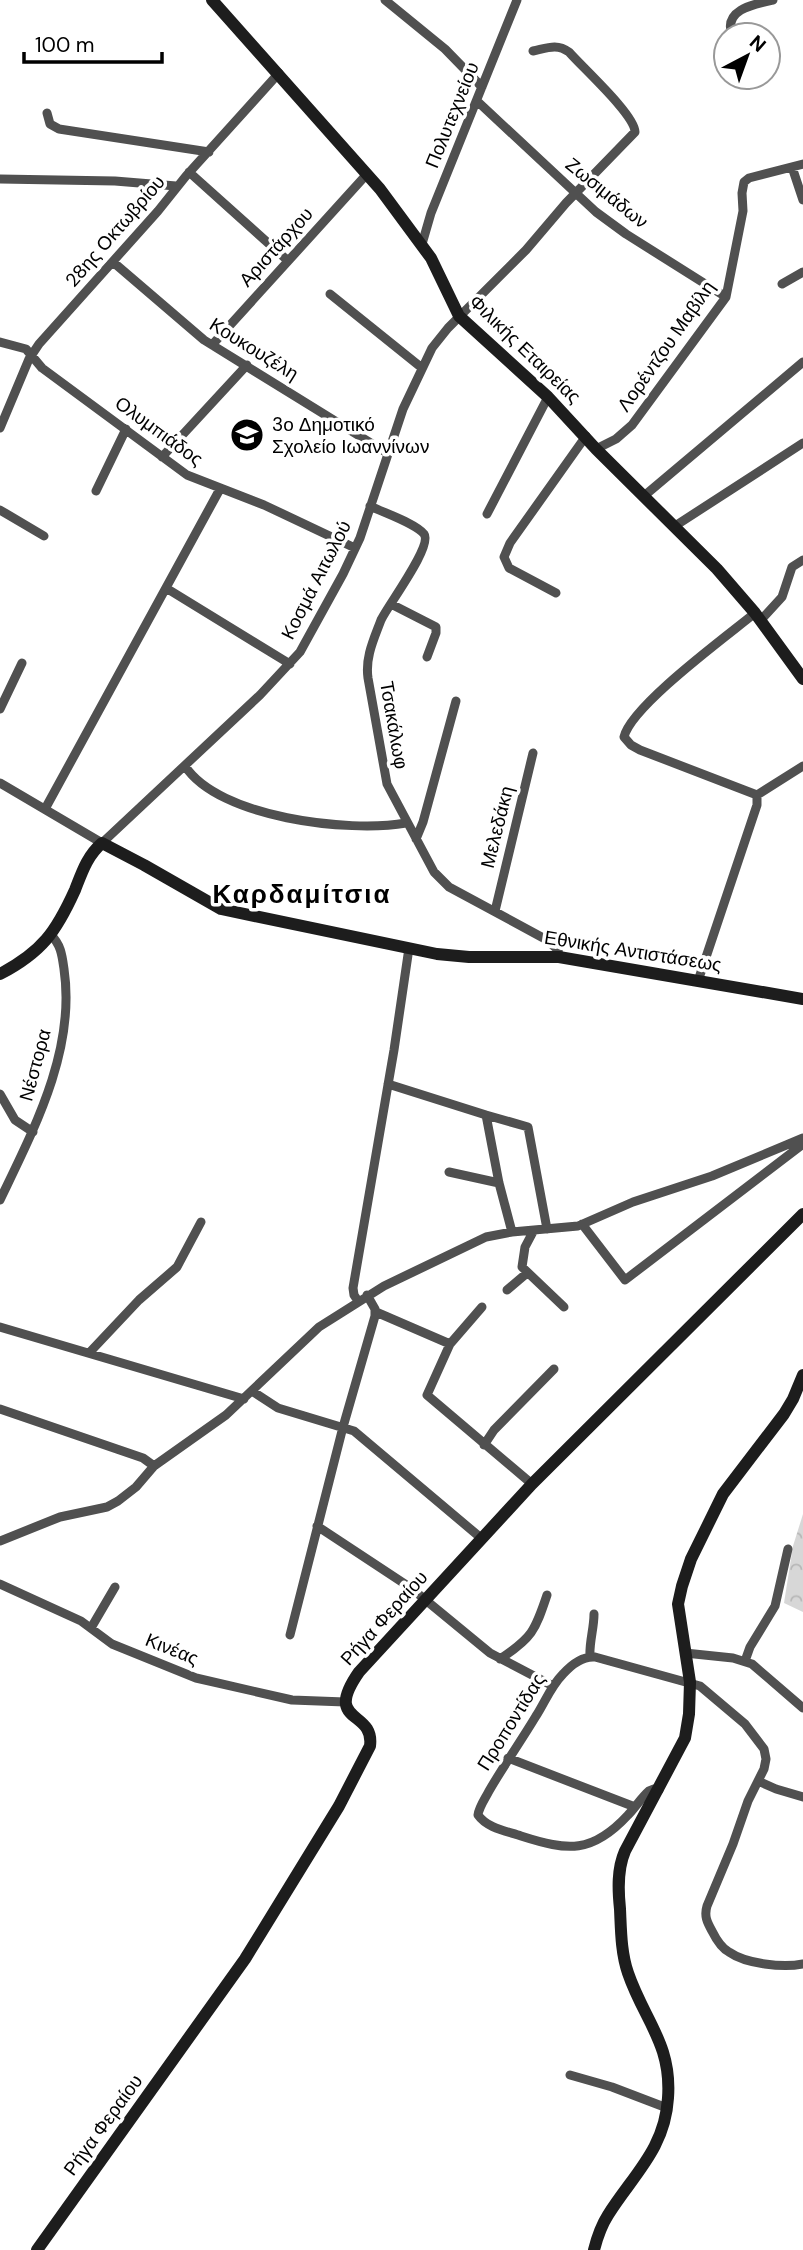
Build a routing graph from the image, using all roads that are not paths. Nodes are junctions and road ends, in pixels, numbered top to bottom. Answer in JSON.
{"nodes":[{"id":1,"x":212,"y":0,"type":"edge"},
{"id":2,"x":386,"y":0,"type":"edge"},
{"id":3,"x":773,"y":0,"type":"edge"},
{"id":4,"x":513,"y":2,"type":"edge"},
{"id":5,"x":731,"y":21,"type":"edge"},
{"id":6,"x":533,"y":51,"type":"dead end"},
{"id":7,"x":279,"y":73,"type":"junction"},
{"id":8,"x":482,"y":87,"type":"junction"},
{"id":9,"x":477,"y":100,"type":"junction"},
{"id":10,"x":47,"y":113,"type":"dead end"},
{"id":11,"x":209,"y":152,"type":"junction"},
{"id":12,"x":803,"y":164,"type":"edge"},
{"id":13,"x":792,"y":167,"type":"junction"},
{"id":14,"x":189,"y":172,"type":"junction"},
{"id":15,"x":367,"y":174,"type":"junction"},
{"id":16,"x":0,"y":179,"type":"edge"},
{"id":17,"x":176,"y":186,"type":"junction"},
{"id":18,"x":576,"y":193,"type":"junction"},
{"id":19,"x":803,"y":200,"type":"edge"},
{"id":20,"x":422,"y":244,"type":"junction"},
{"id":21,"x":287,"y":260,"type":"junction"},
{"id":22,"x":113,"y":262,"type":"junction"},
{"id":23,"x":803,"y":272,"type":"edge"},
{"id":24,"x":782,"y":284,"type":"dead end"},
{"id":25,"x":330,"y":294,"type":"dead end"},
{"id":26,"x":726,"y":297,"type":"junction"},
{"id":27,"x":459,"y":316,"type":"junction"},
{"id":28,"x":0,"y":342,"type":"edge"},
{"id":29,"x":212,"y":345,"type":"junction"},
{"id":30,"x":32,"y":355,"type":"junction"},
{"id":31,"x":803,"y":362,"type":"edge"},
{"id":32,"x":247,"y":365,"type":"junction"},
{"id":33,"x":422,"y":369,"type":"junction"},
{"id":34,"x":548,"y":397,"type":"junction"},
{"id":35,"x":0,"y":428,"type":"edge"},
{"id":36,"x":126,"y":429,"type":"junction"},
{"id":37,"x":586,"y":436,"type":"junction"},
{"id":38,"x":803,"y":443,"type":"edge"},
{"id":39,"x":596,"y":449,"type":"junction"},
{"id":40,"x":387,"y":453,"type":"junction"},
{"id":41,"x":162,"y":457,"type":"junction"},
{"id":42,"x":220,"y":489,"type":"junction"},
{"id":43,"x":96,"y":491,"type":"dead end"},
{"id":44,"x":645,"y":496,"type":"junction"},
{"id":45,"x":370,"y":506,"type":"junction"},
{"id":46,"x":0,"y":510,"type":"edge"},
{"id":47,"x":487,"y":514,"type":"dead end"},
{"id":48,"x":675,"y":526,"type":"junction"},
{"id":49,"x":44,"y":536,"type":"dead end"},
{"id":50,"x":355,"y":548,"type":"junction"},
{"id":51,"x":803,"y":559,"type":"edge"},
{"id":52,"x":166,"y":588,"type":"junction"},
{"id":53,"x":556,"y":593,"type":"dead end"},
{"id":54,"x":391,"y":604,"type":"junction"},
{"id":55,"x":757,"y":617,"type":"junction"},
{"id":56,"x":427,"y":657,"type":"dead end"},
{"id":57,"x":22,"y":663,"type":"dead end"},
{"id":58,"x":290,"y":664,"type":"junction"},
{"id":59,"x":803,"y":679,"type":"edge"},
{"id":60,"x":456,"y":701,"type":"dead end"},
{"id":61,"x":0,"y":709,"type":"edge"},
{"id":62,"x":533,"y":753,"type":"dead end"},
{"id":63,"x":185,"y":766,"type":"junction"},
{"id":64,"x":803,"y":766,"type":"edge"},
{"id":65,"x":0,"y":783,"type":"edge"},
{"id":66,"x":757,"y":795,"type":"junction"},
{"id":67,"x":45,"y":809,"type":"junction"},
{"id":68,"x":406,"y":822,"type":"junction"},
{"id":69,"x":416,"y":839,"type":"junction"},
{"id":70,"x":102,"y":843,"type":"junction"},
{"id":71,"x":495,"y":911,"type":"junction"},
{"id":72,"x":51,"y":935,"type":"junction"},
{"id":73,"x":409,"y":948,"type":"junction"},
{"id":74,"x":559,"y":957,"type":"junction"},
{"id":75,"x":0,"y":974,"type":"edge"},
{"id":76,"x":698,"y":981,"type":"junction"},
{"id":77,"x":803,"y":997,"type":"edge"},
{"id":78,"x":388,"y":1084,"type":"junction"},
{"id":79,"x":0,"y":1094,"type":"edge"},
{"id":80,"x":486,"y":1115,"type":"junction"},
{"id":81,"x":33,"y":1132,"type":"junction"},
{"id":82,"x":803,"y":1138,"type":"edge"},
{"id":83,"x":803,"y":1144,"type":"edge"},
{"id":84,"x":449,"y":1172,"type":"dead end"},
{"id":85,"x":499,"y":1183,"type":"junction"},
{"id":86,"x":0,"y":1199,"type":"edge"},
{"id":87,"x":803,"y":1214,"type":"edge"},
{"id":88,"x":201,"y":1222,"type":"dead end"},
{"id":89,"x":582,"y":1224,"type":"junction"},
{"id":90,"x":547,"y":1229,"type":"junction"},
{"id":91,"x":534,"y":1230,"type":"junction"},
{"id":92,"x":512,"y":1232,"type":"junction"},
{"id":93,"x":527,"y":1273,"type":"junction"},
{"id":94,"x":507,"y":1290,"type":"dead end"},
{"id":95,"x":363,"y":1298,"type":"junction"},
{"id":96,"x":482,"y":1307,"type":"dead end"},
{"id":97,"x":564,"y":1307,"type":"dead end"},
{"id":98,"x":376,"y":1312,"type":"junction"},
{"id":99,"x":0,"y":1327,"type":"edge"},
{"id":100,"x":450,"y":1344,"type":"junction"},
{"id":101,"x":90,"y":1352,"type":"junction"},
{"id":102,"x":554,"y":1369,"type":"dead end"},
{"id":103,"x":803,"y":1376,"type":"edge"},
{"id":104,"x":252,"y":1391,"type":"junction"},
{"id":105,"x":244,"y":1399,"type":"junction"},
{"id":106,"x":0,"y":1409,"type":"edge"},
{"id":107,"x":343,"y":1427,"type":"junction"},
{"id":108,"x":484,"y":1445,"type":"junction"},
{"id":109,"x":154,"y":1466,"type":"junction"},
{"id":110,"x":532,"y":1485,"type":"junction"},
{"id":111,"x":317,"y":1527,"type":"junction"},
{"id":112,"x":481,"y":1538,"type":"junction"},
{"id":113,"x":0,"y":1541,"type":"edge"},
{"id":114,"x":788,"y":1549,"type":"dead end"},
{"id":115,"x":0,"y":1584,"type":"edge"},
{"id":116,"x":115,"y":1587,"type":"dead end"},
{"id":117,"x":547,"y":1595,"type":"dead end"},
{"id":118,"x":426,"y":1600,"type":"junction"},
{"id":119,"x":594,"y":1614,"type":"dead end"},
{"id":120,"x":91,"y":1628,"type":"junction"},
{"id":121,"x":290,"y":1635,"type":"dead end"},
{"id":122,"x":685,"y":1653,"type":"junction"},
{"id":123,"x":588,"y":1657,"type":"junction"},
{"id":124,"x":500,"y":1659,"type":"junction"},
{"id":125,"x":745,"y":1661,"type":"junction"},
{"id":126,"x":690,"y":1682,"type":"junction"},
{"id":127,"x":553,"y":1686,"type":"junction"},
{"id":128,"x":345,"y":1702,"type":"junction"},
{"id":129,"x":803,"y":1708,"type":"edge"},
{"id":130,"x":508,"y":1758,"type":"junction"},
{"id":131,"x":758,"y":1781,"type":"junction"},
{"id":132,"x":659,"y":1790,"type":"junction"},
{"id":133,"x":803,"y":1797,"type":"edge"},
{"id":134,"x":635,"y":1807,"type":"junction"},
{"id":135,"x":803,"y":1964,"type":"edge"},
{"id":136,"x":570,"y":2075,"type":"dead end"},
{"id":137,"x":667,"y":2108,"type":"junction"},
{"id":138,"x":37,"y":2250,"type":"edge"},
{"id":139,"x":594,"y":2250,"type":"edge"}],
"edges":[{"from":1,"to":7,"type":"street","name":"Φιλικής Εταιρείας"},
{"from":2,"to":8,"type":"street"},
{"from":3,"to":5,"type":"street"},
{"from":4,"to":8,"type":"street","name":"Πολυτεχνείου"},
{"from":6,"to":18,"type":"street","name":"Κοσμά Αιτωλού"},
{"from":7,"to":11,"type":"street","name":"28ης Οκτωβρίου"},
{"from":7,"to":15,"type":"street","name":"Φιλικής Εταιρείας"},
{"from":8,"to":9,"type":"street","name":"Πολυτεχνείου"},
{"from":9,"to":18,"type":"street","name":"Ζωσιμάδων"},
{"from":9,"to":20,"type":"street","name":"Πολυτεχνείου"},
{"from":10,"to":11,"type":"street"},
{"from":11,"to":14,"type":"street","name":"28ης Οκτωβρίου"},
{"from":12,"to":13,"type":"street","name":"Λορέντζου Μαβίλη"},
{"from":13,"to":19,"type":"street"},
{"from":13,"to":26,"type":"street","name":"Λορέντζου Μαβίλη"},
{"from":14,"to":17,"type":"street","name":"28ης Οκτωβρίου"},
{"from":14,"to":21,"type":"street"},
{"from":15,"to":20,"type":"street","name":"Φιλικής Εταιρείας"},
{"from":15,"to":21,"type":"street","name":"Αριστάρχου"},
{"from":16,"to":17,"type":"street"},
{"from":17,"to":22,"type":"street","name":"28ης Οκτωβρίου"},
{"from":18,"to":26,"type":"street","name":"Ζωσιμάδων"},
{"from":18,"to":27,"type":"street","name":"Κοσμά Αιτωλού"},
{"from":20,"to":27,"type":"street","name":"Φιλικής Εταιρείας"},
{"from":21,"to":29,"type":"street","name":"Αριστάρχου"},
{"from":22,"to":29,"type":"street","name":"Κουκουζέλη"},
{"from":22,"to":30,"type":"street","name":"28ης Οκτωβρίου"},
{"from":23,"to":24,"type":"street"},
{"from":25,"to":33,"type":"street"},
{"from":26,"to":39,"type":"street","name":"Λορέντζου Μαβίλη"},
{"from":27,"to":33,"type":"street","name":"Κοσμά Αιτωλού"},
{"from":27,"to":34,"type":"street","name":"Φιλικής Εταιρείας"},
{"from":28,"to":30,"type":"street"},
{"from":29,"to":32,"type":"street","name":"Κουκουζέλη"},
{"from":30,"to":35,"type":"street","name":"28ης Οκτωβρίου"},
{"from":30,"to":36,"type":"street","name":"Ολυμπιάδος"},
{"from":31,"to":44,"type":"street"},
{"from":32,"to":40,"type":"street","name":"Κουκουζέλη"},
{"from":32,"to":41,"type":"street"},
{"from":33,"to":40,"type":"street","name":"Κοσμά Αιτωλού"},
{"from":34,"to":37,"type":"street","name":"Φιλικής Εταιρείας"},
{"from":34,"to":47,"type":"street"},
{"from":36,"to":41,"type":"street","name":"Ολυμπιάδος"},
{"from":36,"to":43,"type":"street"},
{"from":37,"to":39,"type":"street","name":"Φιλικής Εταιρείας"},
{"from":37,"to":53,"type":"street"},
{"from":38,"to":48,"type":"street"},
{"from":39,"to":44,"type":"street","name":"Φιλικής Εταιρείας"},
{"from":40,"to":45,"type":"street","name":"Κοσμά Αιτωλού"},
{"from":41,"to":42,"type":"street","name":"Ολυμπιάδος"},
{"from":42,"to":50,"type":"street","name":"Ολυμπιάδος"},
{"from":42,"to":52,"type":"street"},
{"from":44,"to":48,"type":"street","name":"Φιλικής Εταιρείας"},
{"from":45,"to":50,"type":"street","name":"Κοσμά Αιτωλού"},
{"from":45,"to":54,"type":"street","name":"Τσακάλωφ"},
{"from":46,"to":49,"type":"street"},
{"from":48,"to":55,"type":"street","name":"Φιλικής Εταιρείας"},
{"from":50,"to":58,"type":"street","name":"Κοσμά Αιτωλού"},
{"from":51,"to":55,"type":"street"},
{"from":52,"to":58,"type":"street"},
{"from":52,"to":67,"type":"street"},
{"from":54,"to":56,"type":"street"},
{"from":54,"to":68,"type":"street","name":"Τσακάλωφ"},
{"from":55,"to":59,"type":"street","name":"Φιλικής Εταιρείας"},
{"from":55,"to":66,"type":"street"},
{"from":57,"to":61,"type":"street"},
{"from":58,"to":63,"type":"street","name":"Κοσμά Αιτωλού"},
{"from":60,"to":69,"type":"street"},
{"from":62,"to":71,"type":"street","name":"Μελεδάκη"},
{"from":63,"to":68,"type":"street"},
{"from":63,"to":70,"type":"street","name":"Κοσμά Αιτωλού"},
{"from":64,"to":66,"type":"street"},
{"from":65,"to":67,"type":"street"},
{"from":66,"to":76,"type":"street"},
{"from":67,"to":70,"type":"street"},
{"from":68,"to":69,"type":"street","name":"Τσακάλωφ"},
{"from":69,"to":71,"type":"street","name":"Τσακάλωφ"},
{"from":70,"to":72,"type":"street"},
{"from":70,"to":73,"type":"street","name":"Εθνικής Αντιστάσεως"},
{"from":71,"to":74,"type":"street","name":"Τσακάλωφ"},
{"from":72,"to":75,"type":"street"},
{"from":72,"to":81,"type":"street","name":"Νέστορα"},
{"from":73,"to":74,"type":"street","name":"Εθνικής Αντιστάσεως"},
{"from":73,"to":78,"type":"street"},
{"from":74,"to":76,"type":"street","name":"Εθνικής Αντιστάσεως"},
{"from":76,"to":77,"type":"street","name":"Εθνικής Αντιστάσεως"},
{"from":78,"to":80,"type":"street"},
{"from":78,"to":95,"type":"street"},
{"from":79,"to":81,"type":"street"},
{"from":80,"to":85,"type":"street"},
{"from":80,"to":90,"type":"street"},
{"from":81,"to":86,"type":"street","name":"Νέστορα"},
{"from":82,"to":89,"type":"street"},
{"from":83,"to":89,"type":"street"},
{"from":84,"to":85,"type":"street"},
{"from":85,"to":92,"type":"street"},
{"from":87,"to":110,"type":"street","name":"Ρήγα Φεραίου"},
{"from":88,"to":101,"type":"street"},
{"from":89,"to":90,"type":"street"},
{"from":90,"to":91,"type":"street"},
{"from":91,"to":92,"type":"street"},
{"from":91,"to":93,"type":"street"},
{"from":92,"to":95,"type":"street"},
{"from":93,"to":94,"type":"street"},
{"from":93,"to":97,"type":"street"},
{"from":95,"to":98,"type":"street"},
{"from":95,"to":104,"type":"street"},
{"from":96,"to":100,"type":"street"},
{"from":98,"to":100,"type":"street"},
{"from":98,"to":107,"type":"street"},
{"from":99,"to":101,"type":"street"},
{"from":100,"to":108,"type":"street"},
{"from":101,"to":105,"type":"street"},
{"from":102,"to":108,"type":"street"},
{"from":103,"to":122,"type":"street"},
{"from":104,"to":105,"type":"street"},
{"from":104,"to":107,"type":"street"},
{"from":105,"to":109,"type":"street"},
{"from":106,"to":109,"type":"street"},
{"from":107,"to":111,"type":"street"},
{"from":107,"to":112,"type":"street"},
{"from":108,"to":110,"type":"street"},
{"from":109,"to":113,"type":"street"},
{"from":110,"to":112,"type":"street","name":"Ρήγα Φεραίου"},
{"from":111,"to":118,"type":"street"},
{"from":111,"to":121,"type":"street"},
{"from":112,"to":118,"type":"street","name":"Ρήγα Φεραίου"},
{"from":114,"to":125,"type":"street"},
{"from":115,"to":120,"type":"street","name":"Κινέας"},
{"from":116,"to":120,"type":"street"},
{"from":117,"to":124,"type":"street"},
{"from":118,"to":124,"type":"street"},
{"from":118,"to":128,"type":"street","name":"Ρήγα Φεραίου"},
{"from":119,"to":123,"type":"street"},
{"from":120,"to":128,"type":"street","name":"Κινέας"},
{"from":122,"to":125,"type":"street"},
{"from":122,"to":126,"type":"street"},
{"from":123,"to":126,"type":"street"},
{"from":123,"to":127,"type":"street","name":"Προποντίδας"},
{"from":124,"to":127,"type":"street"},
{"from":125,"to":129,"type":"street"},
{"from":126,"to":131,"type":"street"},
{"from":126,"to":132,"type":"street"},
{"from":127,"to":130,"type":"street","name":"Προποντίδας"},
{"from":128,"to":138,"type":"street","name":"Ρήγα Φεραίου"},
{"from":130,"to":134,"type":"street"},
{"from":130,"to":134,"type":"street","name":"Προποντίδας"},
{"from":131,"to":133,"type":"street"},
{"from":131,"to":135,"type":"street"},
{"from":132,"to":134,"type":"street"},
{"from":132,"to":137,"type":"street"},
{"from":136,"to":137,"type":"street"},
{"from":137,"to":139,"type":"street"}]}
